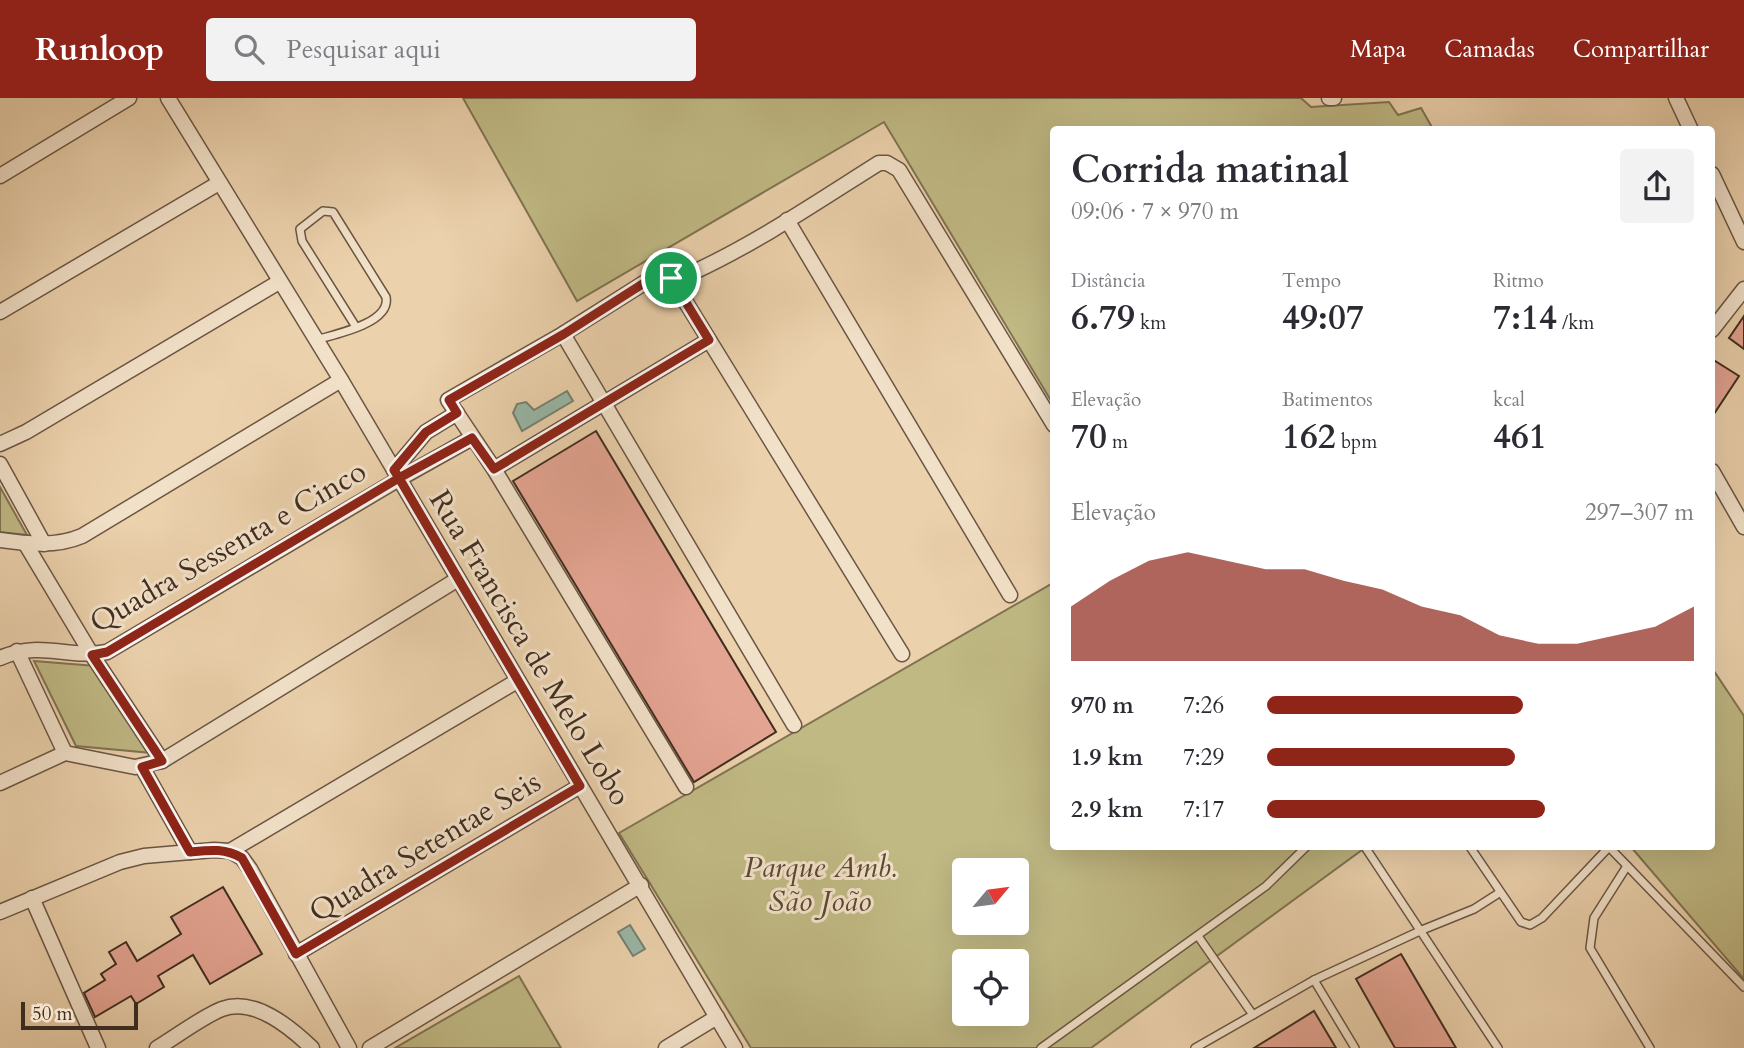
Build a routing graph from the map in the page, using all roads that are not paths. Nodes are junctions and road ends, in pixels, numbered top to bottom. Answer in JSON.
{"nodes":[{"id":1,"x":129,"y":98,"type":"edge"},
{"id":2,"x":168,"y":98,"type":"edge"},
{"id":3,"x":1676,"y":98,"type":"edge"},
{"id":4,"x":1689,"y":126,"type":"edge"},
{"id":5,"x":0,"y":176,"type":"edge"},
{"id":6,"x":1715,"y":180,"type":"edge"},
{"id":7,"x":219,"y":183,"type":"junction"},
{"id":8,"x":787,"y":220,"type":"junction"},
{"id":9,"x":1744,"y":242,"type":"edge"},
{"id":10,"x":671,"y":278,"type":"junction"},
{"id":11,"x":279,"y":282,"type":"junction"},
{"id":12,"x":1744,"y":289,"type":"edge"},
{"id":13,"x":0,"y":312,"type":"edge"},
{"id":14,"x":1715,"y":326,"type":"edge"},
{"id":15,"x":356,"y":327,"type":"junction"},
{"id":16,"x":564,"y":334,"type":"junction"},
{"id":17,"x":316,"y":340,"type":"junction"},
{"id":18,"x":709,"y":340,"type":"junction"},
{"id":19,"x":341,"y":380,"type":"junction"},
{"id":20,"x":604,"y":402,"type":"junction"},
{"id":21,"x":457,"y":413,"type":"junction"},
{"id":22,"x":1050,"y":418,"type":"edge"},
{"id":23,"x":472,"y":438,"type":"junction"},
{"id":24,"x":0,"y":444,"type":"edge"},
{"id":25,"x":0,"y":464,"type":"edge"},
{"id":26,"x":494,"y":469,"type":"junction"},
{"id":27,"x":397,"y":474,"type":"junction"},
{"id":28,"x":1715,"y":476,"type":"edge"},
{"id":29,"x":1744,"y":527,"type":"edge"},
{"id":30,"x":0,"y":540,"type":"edge"},
{"id":31,"x":25,"y":543,"type":"junction"},
{"id":32,"x":44,"y":544,"type":"junction"},
{"id":33,"x":458,"y":579,"type":"junction"},
{"id":34,"x":1010,"y":595,"type":"dead end"},
{"id":35,"x":17,"y":651,"type":"junction"},
{"id":36,"x":902,"y":654,"type":"dead end"},
{"id":37,"x":92,"y":655,"type":"junction"},
{"id":38,"x":0,"y":658,"type":"edge"},
{"id":39,"x":517,"y":681,"type":"junction"},
{"id":40,"x":793,"y":725,"type":"dead end"},
{"id":41,"x":65,"y":754,"type":"junction"},
{"id":42,"x":162,"y":761,"type":"junction"},
{"id":43,"x":142,"y":767,"type":"junction"},
{"id":44,"x":0,"y":783,"type":"edge"},
{"id":45,"x":580,"y":786,"type":"junction"},
{"id":46,"x":686,"y":787,"type":"dead end"},
{"id":47,"x":1303,"y":850,"type":"edge"},
{"id":48,"x":1368,"y":850,"type":"edge"},
{"id":49,"x":1472,"y":850,"type":"edge"},
{"id":50,"x":1606,"y":850,"type":"edge"},
{"id":51,"x":1612,"y":850,"type":"edge"},
{"id":52,"x":230,"y":851,"type":"junction"},
{"id":53,"x":190,"y":852,"type":"junction"},
{"id":54,"x":1627,"y":866,"type":"junction"},
{"id":55,"x":641,"y":885,"type":"junction"},
{"id":56,"x":1499,"y":893,"type":"junction"},
{"id":57,"x":32,"y":898,"type":"junction"},
{"id":58,"x":0,"y":912,"type":"edge"},
{"id":59,"x":1422,"y":930,"type":"junction"},
{"id":60,"x":1198,"y":936,"type":"junction"},
{"id":61,"x":296,"y":954,"type":"junction"},
{"id":62,"x":1314,"y":980,"type":"junction"},
{"id":63,"x":1744,"y":987,"type":"edge"},
{"id":64,"x":1253,"y":1015,"type":"junction"},
{"id":65,"x":716,"y":1017,"type":"junction"},
{"id":66,"x":99,"y":1048,"type":"edge"},
{"id":67,"x":157,"y":1048,"type":"edge"},
{"id":68,"x":312,"y":1048,"type":"edge"},
{"id":69,"x":349,"y":1048,"type":"edge"},
{"id":70,"x":370,"y":1048,"type":"edge"},
{"id":71,"x":666,"y":1048,"type":"edge"},
{"id":72,"x":735,"y":1048,"type":"edge"},
{"id":73,"x":1041,"y":1048,"type":"edge"},
{"id":74,"x":1195,"y":1048,"type":"edge"},
{"id":75,"x":1355,"y":1048,"type":"edge"},
{"id":76,"x":1498,"y":1048,"type":"edge"},
{"id":77,"x":1650,"y":1048,"type":"edge"}],
"edges":[{"from":1,"to":5,"type":"street"},
{"from":2,"to":7,"type":"street","name":"Rua Francisca de Melo Lobo"},
{"from":3,"to":4,"type":"street"},
{"from":6,"to":9,"type":"street"},
{"from":7,"to":11,"type":"street","name":"Rua Francisca de Melo Lobo"},
{"from":7,"to":13,"type":"street"},
{"from":8,"to":10,"type":"street"},
{"from":8,"to":22,"type":"street"},
{"from":8,"to":34,"type":"street"},
{"from":10,"to":16,"type":"street"},
{"from":10,"to":18,"type":"street"},
{"from":11,"to":17,"type":"street","name":"Rua Francisca de Melo Lobo"},
{"from":11,"to":24,"type":"street"},
{"from":12,"to":14,"type":"street"},
{"from":15,"to":15,"type":"lane"},
{"from":15,"to":17,"type":"lane"},
{"from":16,"to":20,"type":"street"},
{"from":16,"to":21,"type":"street"},
{"from":17,"to":19,"type":"street","name":"Rua Francisca de Melo Lobo"},
{"from":18,"to":20,"type":"street"},
{"from":18,"to":36,"type":"street"},
{"from":19,"to":27,"type":"street","name":"Rua Francisca de Melo Lobo"},
{"from":19,"to":32,"type":"street"},
{"from":20,"to":26,"type":"street"},
{"from":20,"to":40,"type":"street"},
{"from":21,"to":23,"type":"street"},
{"from":21,"to":27,"type":"street"},
{"from":23,"to":26,"type":"street"},
{"from":23,"to":27,"type":"street","name":"Quadra Sessenta e Cinco"},
{"from":25,"to":32,"type":"street"},
{"from":26,"to":46,"type":"street"},
{"from":27,"to":33,"type":"street","name":"Rua Francisca de Melo Lobo"},
{"from":27,"to":37,"type":"street","name":"Quadra Sessenta e Cinco"},
{"from":28,"to":29,"type":"street"},
{"from":30,"to":31,"type":"street"},
{"from":31,"to":32,"type":"street"},
{"from":31,"to":37,"type":"street"},
{"from":33,"to":39,"type":"street","name":"Rua Francisca de Melo Lobo"},
{"from":33,"to":42,"type":"street"},
{"from":35,"to":37,"type":"street","name":"Quadra Sessenta e Cinco"},
{"from":35,"to":38,"type":"street","name":"Quadra Sessenta e Cinco"},
{"from":35,"to":41,"type":"street"},
{"from":37,"to":42,"type":"street"},
{"from":39,"to":45,"type":"street","name":"Rua Francisca de Melo Lobo"},
{"from":39,"to":52,"type":"street"},
{"from":41,"to":43,"type":"street"},
{"from":41,"to":44,"type":"street"},
{"from":42,"to":43,"type":"street"},
{"from":43,"to":53,"type":"street"},
{"from":45,"to":55,"type":"street","name":"Rua Francisca de Melo Lobo"},
{"from":45,"to":61,"type":"street","name":"Quadra Setentae Seis"},
{"from":47,"to":60,"type":"lane"},
{"from":48,"to":59,"type":"lane"},
{"from":49,"to":56,"type":"lane"},
{"from":50,"to":56,"type":"lane"},
{"from":51,"to":54,"type":"lane"},
{"from":52,"to":53,"type":"street"},
{"from":52,"to":61,"type":"street"},
{"from":53,"to":57,"type":"street"},
{"from":54,"to":63,"type":"lane"},
{"from":54,"to":77,"type":"lane"},
{"from":55,"to":65,"type":"street","name":"Rua Francisca de Melo Lobo"},
{"from":55,"to":70,"type":"street"},
{"from":56,"to":59,"type":"lane"},
{"from":57,"to":58,"type":"street"},
{"from":57,"to":66,"type":"street"},
{"from":59,"to":62,"type":"lane"},
{"from":59,"to":76,"type":"lane"},
{"from":60,"to":64,"type":"lane"},
{"from":60,"to":73,"type":"lane"},
{"from":61,"to":69,"type":"street"},
{"from":62,"to":64,"type":"lane"},
{"from":62,"to":75,"type":"lane"},
{"from":64,"to":74,"type":"lane"},
{"from":65,"to":71,"type":"street"},
{"from":65,"to":72,"type":"street","name":"Rua Francisca de Melo Lobo"},
{"from":67,"to":68,"type":"street"}]}
